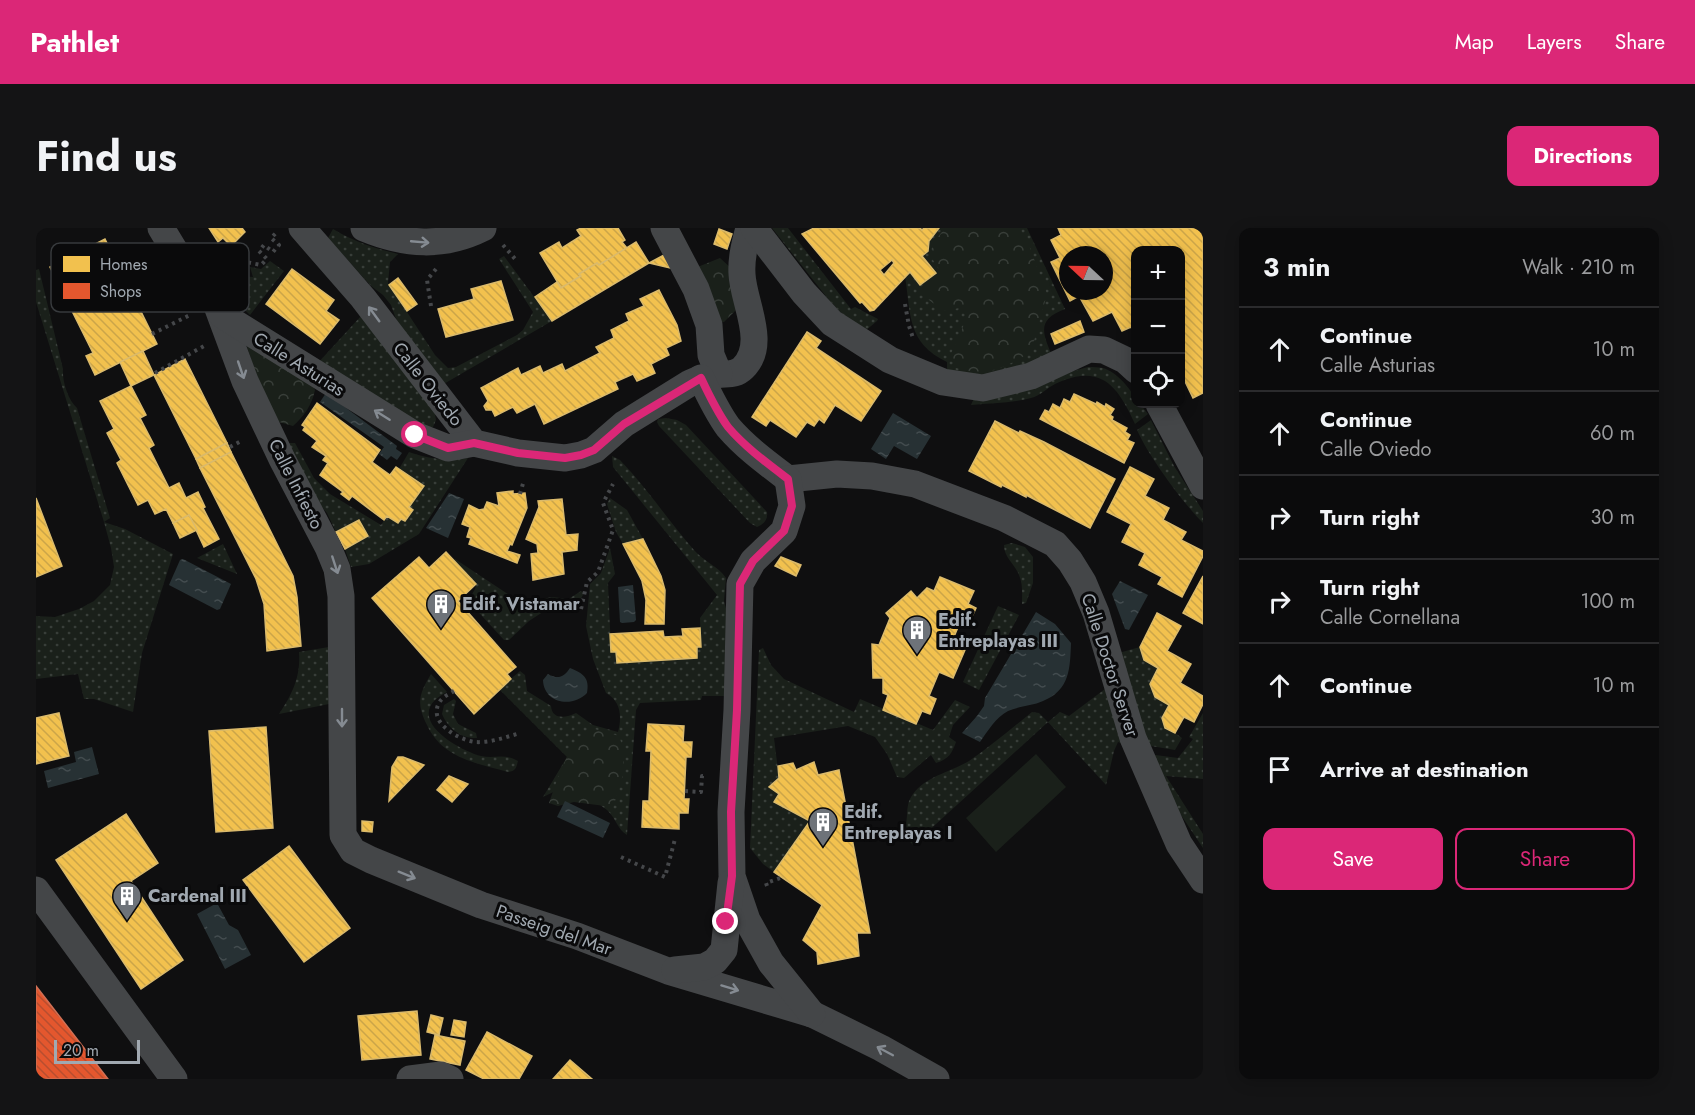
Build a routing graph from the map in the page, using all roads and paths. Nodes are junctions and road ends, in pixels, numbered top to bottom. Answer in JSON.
{"nodes":[{"id":1,"x":161,"y":228,"type":"edge"},
{"id":2,"x":364,"y":228,"type":"edge"},
{"id":3,"x":483,"y":228,"type":"edge"},
{"id":4,"x":664,"y":228,"type":"edge"},
{"id":5,"x":749,"y":228,"type":"edge"},
{"id":6,"x":754,"y":228,"type":"edge"},
{"id":7,"x":291,"y":229,"type":"edge"},
{"id":8,"x":170,"y":243,"type":"edge"},
{"id":9,"x":249,"y":263,"type":"edge"},
{"id":10,"x":432,"y":263,"type":"dead end"},
{"id":11,"x":431,"y":306,"type":"dead end"},
{"id":12,"x":197,"y":312,"type":"edge"},
{"id":13,"x":226,"y":312,"type":"edge"},
{"id":14,"x":241,"y":312,"type":"edge"},
{"id":15,"x":152,"y":334,"type":"dead end"},
{"id":16,"x":203,"y":347,"type":"dead end"},
{"id":17,"x":1131,"y":365,"type":"edge"},
{"id":18,"x":155,"y":373,"type":"dead end"},
{"id":19,"x":710,"y":376,"type":"junction"},
{"id":20,"x":1161,"y":408,"type":"edge"},
{"id":21,"x":245,"y":439,"type":"dead end"},
{"id":22,"x":474,"y":443,"type":"junction"},
{"id":23,"x":231,"y":447,"type":"dead end"},
{"id":24,"x":788,"y":479,"type":"junction"},
{"id":25,"x":613,"y":484,"type":"dead end"},
{"id":26,"x":1203,"y":486,"type":"edge"},
{"id":27,"x":581,"y":609,"type":"dead end"},
{"id":28,"x":342,"y":660,"type":"joint"},
{"id":29,"x":454,"y":691,"type":"dead end"},
{"id":30,"x":517,"y":734,"type":"dead end"},
{"id":31,"x":702,"y":776,"type":"dead end"},
{"id":32,"x":685,"y":790,"type":"dead end"},
{"id":33,"x":675,"y":839,"type":"dead end"},
{"id":34,"x":621,"y":857,"type":"dead end"},
{"id":35,"x":732,"y":876,"type":"junction"},
{"id":36,"x":1203,"y":880,"type":"edge"},
{"id":37,"x":36,"y":890,"type":"edge"},
{"id":38,"x":668,"y":971,"type":"junction"},
{"id":39,"x":812,"y":1014,"type":"junction"},
{"id":40,"x":174,"y":1079,"type":"edge"},
{"id":41,"x":410,"y":1079,"type":"edge"},
{"id":42,"x":450,"y":1079,"type":"edge"},
{"id":43,"x":936,"y":1079,"type":"edge"}],
"edges":[{"from":1,"to":8,"type":"street","name":"Calle Asturias"},
{"from":2,"to":3,"type":"street","one_way":true},
{"from":4,"to":19,"type":"street"},
{"from":5,"to":19,"type":"street","name":"Calle Oviedo"},
{"from":6,"to":17,"type":"street"},
{"from":7,"to":9,"type":"path"},
{"from":22,"to":7,"type":"street","name":"Calle Oviedo","one_way":true},
{"from":10,"to":11,"type":"path"},
{"from":12,"to":15,"type":"path"},
{"from":13,"to":28,"type":"street","name":"Calle Infiesto","one_way":true},
{"from":22,"to":14,"type":"street","name":"Calle Asturias","one_way":true},
{"from":16,"to":18,"type":"path"},
{"from":19,"to":22,"type":"street","name":"Calle Oviedo"},
{"from":19,"to":24,"type":"street"},
{"from":20,"to":26,"type":"street"},
{"from":21,"to":23,"type":"path"},
{"from":24,"to":35,"type":"street"},
{"from":24,"to":36,"type":"street","name":"Calle Doctor Server"},
{"from":25,"to":27,"type":"path"},
{"from":28,"to":38,"type":"street","name":"Passeig del Mar","one_way":true},
{"from":29,"to":30,"type":"path"},
{"from":31,"to":32,"type":"path"},
{"from":33,"to":34,"type":"path"},
{"from":35,"to":38,"type":"street"},
{"from":35,"to":39,"type":"street"},
{"from":37,"to":40,"type":"street"},
{"from":38,"to":39,"type":"street","name":"Passeig del Mar","one_way":true},
{"from":43,"to":39,"type":"street","name":"Passeig del Mar","one_way":true},
{"from":41,"to":42,"type":"street"}]}
